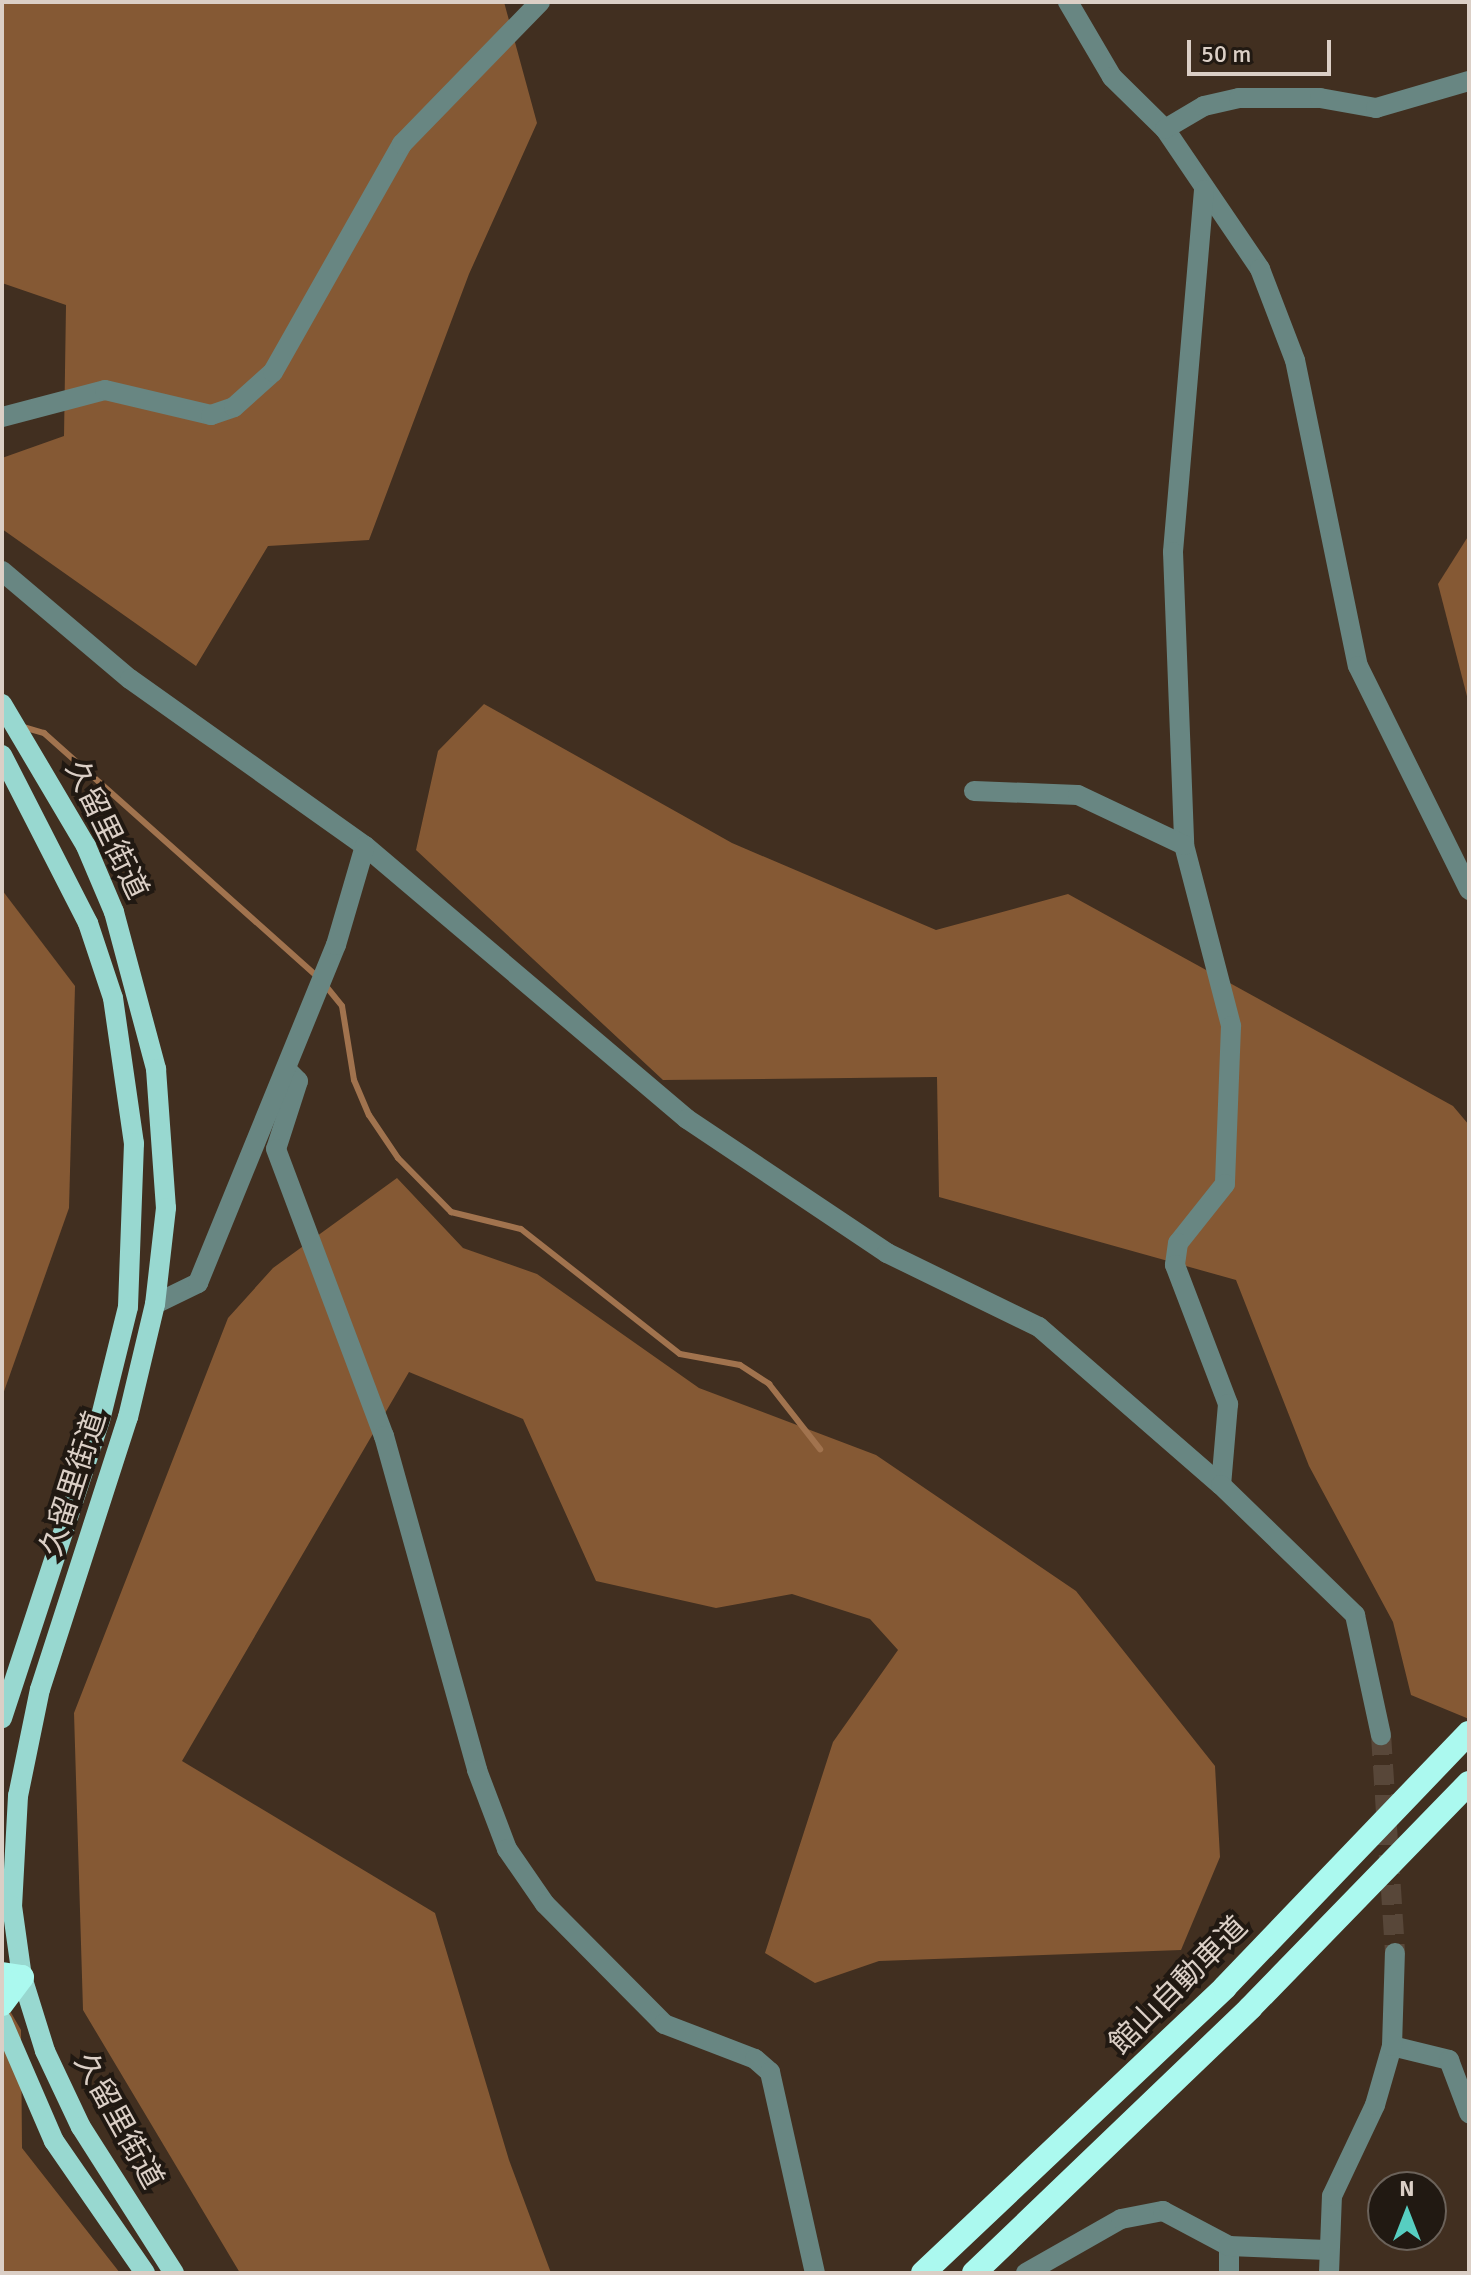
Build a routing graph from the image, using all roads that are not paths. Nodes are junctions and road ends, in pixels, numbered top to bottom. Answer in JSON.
{"nodes":[{"id":1,"x":540,"y":2,"type":"edge"},
{"id":2,"x":1068,"y":2,"type":"edge"},
{"id":3,"x":1469,"y":81,"type":"edge"},
{"id":4,"x":1165,"y":129,"type":"junction"},
{"id":5,"x":1204,"y":190,"type":"junction"},
{"id":6,"x":2,"y":417,"type":"edge"},
{"id":7,"x":2,"y":571,"type":"edge"},
{"id":8,"x":2,"y":704,"type":"edge"},
{"id":9,"x":2,"y":755,"type":"edge"},
{"id":10,"x":974,"y":791,"type":"dead end"},
{"id":11,"x":1184,"y":845,"type":"junction"},
{"id":12,"x":365,"y":846,"type":"junction"},
{"id":13,"x":1469,"y":890,"type":"edge"},
{"id":14,"x":286,"y":1069,"type":"junction"},
{"id":15,"x":155,"y":1304,"type":"junction"},
{"id":16,"x":1221,"y":1485,"type":"junction"},
{"id":17,"x":2,"y":1718,"type":"edge"},
{"id":18,"x":1469,"y":1733,"type":"edge"},
{"id":19,"x":1381,"y":1735,"type":"tunnel mouth"},
{"id":20,"x":1469,"y":1783,"type":"edge"},
{"id":21,"x":1395,"y":1953,"type":"tunnel mouth"},
{"id":22,"x":12,"y":1976,"type":"edge"},
{"id":23,"x":2,"y":2004,"type":"edge"},
{"id":24,"x":2,"y":2021,"type":"edge"},
{"id":25,"x":1392,"y":2046,"type":"junction"},
{"id":26,"x":1469,"y":2113,"type":"edge"},
{"id":27,"x":1229,"y":2246,"type":"junction"},
{"id":28,"x":1327,"y":2250,"type":"junction"},
{"id":29,"x":145,"y":2273,"type":"edge"},
{"id":30,"x":174,"y":2273,"type":"edge"},
{"id":31,"x":815,"y":2273,"type":"edge"},
{"id":32,"x":923,"y":2273,"type":"edge"},
{"id":33,"x":974,"y":2273,"type":"edge"},
{"id":34,"x":1026,"y":2273,"type":"edge"},
{"id":35,"x":1229,"y":2273,"type":"edge"},
{"id":36,"x":1329,"y":2273,"type":"edge"}],
"edges":[{"from":1,"to":6,"type":"street"},
{"from":2,"to":4,"type":"street"},
{"from":3,"to":4,"type":"street"},
{"from":4,"to":5,"type":"street"},
{"from":5,"to":11,"type":"street"},
{"from":5,"to":13,"type":"street"},
{"from":7,"to":12,"type":"street"},
{"from":8,"to":15,"type":"main road","name":"久留里街道"},
{"from":9,"to":17,"type":"main road","name":"久留里街道"},
{"from":10,"to":11,"type":"street"},
{"from":11,"to":16,"type":"street"},
{"from":12,"to":14,"type":"street"},
{"from":12,"to":16,"type":"street"},
{"from":14,"to":15,"type":"street"},
{"from":14,"to":31,"type":"street"},
{"from":15,"to":22,"type":"main road","name":"久留里街道"},
{"from":16,"to":19,"type":"street"},
{"from":18,"to":32,"type":"highway","name":"館山自動車道"},
{"from":20,"to":33,"type":"highway"},
{"from":21,"to":25,"type":"street"},
{"from":22,"to":23,"type":"highway"},
{"from":22,"to":30,"type":"main road","name":"久留里街道"},
{"from":24,"to":29,"type":"main road","name":"久留里街道"},
{"from":25,"to":26,"type":"street"},
{"from":25,"to":28,"type":"street"},
{"from":27,"to":28,"type":"street"},
{"from":27,"to":34,"type":"street"},
{"from":27,"to":35,"type":"street"},
{"from":28,"to":36,"type":"street"}]}
